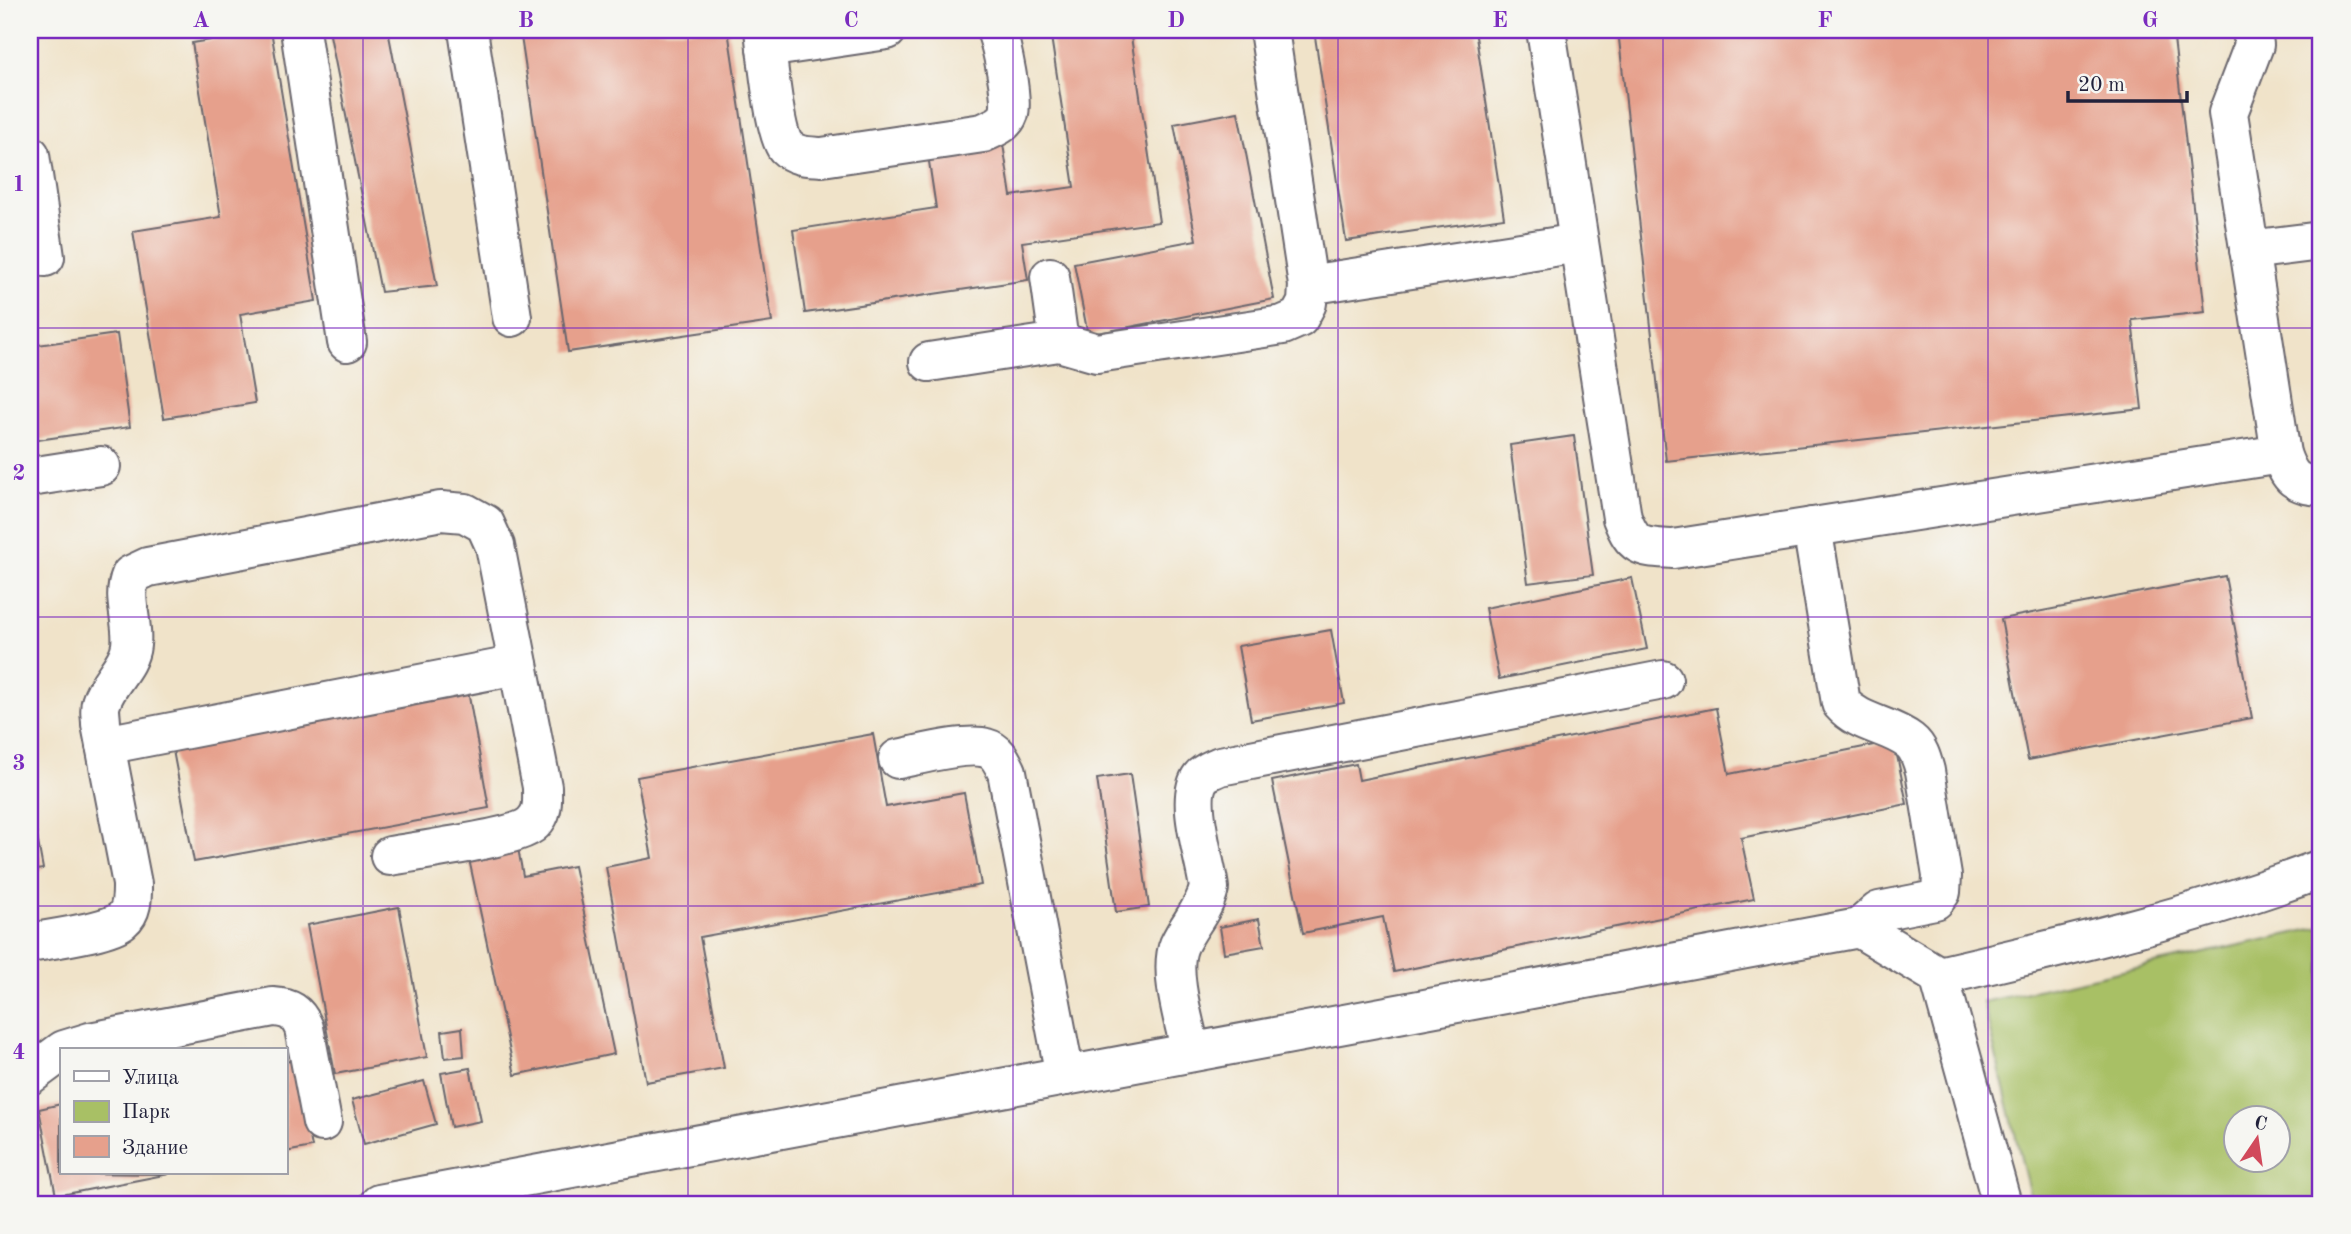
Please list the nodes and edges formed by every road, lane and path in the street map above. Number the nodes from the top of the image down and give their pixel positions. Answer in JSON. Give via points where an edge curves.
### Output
{"nodes":[{"id":1,"x":300,"y":30,"type":"edge"},
{"id":2,"x":468,"y":30,"type":"edge"},
{"id":3,"x":887,"y":30,"type":"edge"},
{"id":4,"x":996,"y":30,"type":"edge"},
{"id":5,"x":1269,"y":30,"type":"edge"},
{"id":6,"x":1546,"y":30,"type":"edge"},
{"id":7,"x":2252,"y":30,"type":"edge"},
{"id":8,"x":765,"y":39,"type":"edge"},
{"id":9,"x":30,"y":155,"type":"edge"},
{"id":10,"x":2321,"y":241,"type":"edge"},
{"id":11,"x":1579,"y":243,"type":"junction"},
{"id":12,"x":2249,"y":250,"type":"junction"},
{"id":13,"x":45,"y":257,"type":"dead end"},
{"id":14,"x":1049,"y":278,"type":"dead end"},
{"id":15,"x":1308,"y":285,"type":"junction"},
{"id":16,"x":512,"y":317,"type":"dead end"},
{"id":17,"x":347,"y":342,"type":"dead end"},
{"id":18,"x":1059,"y":342,"type":"junction"},
{"id":19,"x":929,"y":362,"type":"dead end"},
{"id":20,"x":2281,"y":454,"type":"junction"},
{"id":21,"x":101,"y":466,"type":"dead end"},
{"id":22,"x":30,"y":477,"type":"edge"},
{"id":23,"x":2321,"y":486,"type":"edge"},
{"id":24,"x":1812,"y":527,"type":"junction"},
{"id":25,"x":518,"y":666,"type":"junction"},
{"id":26,"x":1663,"y":680,"type":"dead end"},
{"id":27,"x":105,"y":745,"type":"junction"},
{"id":28,"x":898,"y":759,"type":"dead end"},
{"id":29,"x":390,"y":856,"type":"dead end"},
{"id":30,"x":2321,"y":869,"type":"edge"},
{"id":31,"x":1859,"y":928,"type":"junction"},
{"id":32,"x":30,"y":943,"type":"edge"},
{"id":33,"x":1939,"y":976,"type":"junction"},
{"id":34,"x":72,"y":1048,"type":"edge"},
{"id":35,"x":1191,"y":1052,"type":"junction"},
{"id":36,"x":60,"y":1053,"type":"edge"},
{"id":37,"x":30,"y":1075,"type":"edge"},
{"id":38,"x":1065,"y":1076,"type":"junction"},
{"id":39,"x":322,"y":1122,"type":"dead end"},
{"id":40,"x":379,"y":1204,"type":"edge"},
{"id":41,"x":2003,"y":1204,"type":"edge"}],
"edges":[{"from":1,"to":17,"type":"street"},
{"from":2,"to":16,"type":"street"},
{"from":3,"to":8,"type":"street"},
{"from":4,"to":8,"type":"street","via":[[1009,96],[1009,113],[1001,125],[983,133],[822,157],[799,155],[786,146],[779,130]]},
{"from":5,"to":15,"type":"street"},
{"from":6,"to":11,"type":"street"},
{"from":7,"to":12,"type":"street","via":[[2254,45],[2228,113]]},
{"from":9,"to":13,"type":"street"},
{"from":10,"to":12,"type":"street"},
{"from":11,"to":15,"type":"street"},
{"from":11,"to":24,"type":"street","via":[[1622,518],[1629,537],[1645,547],[1674,549]]},
{"from":12,"to":20,"type":"street"},
{"from":14,"to":18,"type":"street"},
{"from":15,"to":18,"type":"street","via":[[1307,303],[1299,318],[1283,324],[1097,353]]},
{"from":18,"to":19,"type":"street"},
{"from":20,"to":23,"type":"street","via":[[2288,475],[2302,485]]},
{"from":20,"to":24,"type":"street"},
{"from":21,"to":22,"type":"street"},
{"from":24,"to":31,"type":"street","via":[[1841,703],[1850,713],[1911,742],[1920,754],[1942,876],[1941,892],[1935,900],[1879,911]]},
{"from":25,"to":27,"type":"street"},
{"from":25,"to":27,"type":"street","via":[[495,546],[485,524],[464,513],[441,511],[188,559],[148,567],[131,575],[126,586],[131,647],[100,704]]},
{"from":25,"to":29,"type":"street","via":[[542,787],[542,810],[532,825]]},
{"from":26,"to":35,"type":"street","via":[[1220,766],[1202,775],[1194,804],[1209,888],[1177,948],[1176,964]]},
{"from":27,"to":32,"type":"street","via":[[132,904],[122,920],[99,930]]},
{"from":28,"to":38,"type":"street","via":[[967,747],[986,748],[999,755],[1007,772]]},
{"from":30,"to":33,"type":"street","via":[[2103,938]]},
{"from":31,"to":33,"type":"street"},
{"from":31,"to":35,"type":"street"},
{"from":33,"to":41,"type":"street"},
{"from":34,"to":39,"type":"street","via":[[246,1012],[287,1008],[298,1014],[304,1028]]},
{"from":35,"to":38,"type":"street"},
{"from":36,"to":37,"type":"street"},
{"from":38,"to":40,"type":"street"}]}
